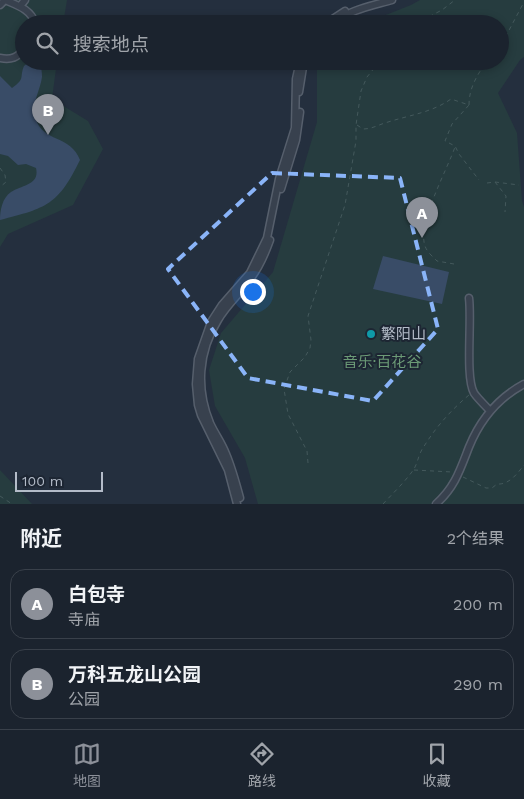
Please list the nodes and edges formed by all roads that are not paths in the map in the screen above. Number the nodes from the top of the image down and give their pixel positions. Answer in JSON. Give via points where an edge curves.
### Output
{"nodes":[{"id":1,"x":4,"y":0,"type":"edge"},
{"id":2,"x":25,"y":0,"type":"edge"},
{"id":3,"x":377,"y":0,"type":"edge"},
{"id":4,"x":392,"y":0,"type":"edge"},
{"id":5,"x":0,"y":5,"type":"edge"},
{"id":6,"x":20,"y":6,"type":"junction"},
{"id":7,"x":32,"y":15,"type":"edge"},
{"id":8,"x":338,"y":15,"type":"edge"},
{"id":9,"x":344,"y":15,"type":"edge"},
{"id":10,"x":15,"y":57,"type":"edge"},
{"id":11,"x":0,"y":58,"type":"edge"},
{"id":12,"x":298,"y":70,"type":"edge"},
{"id":13,"x":302,"y":70,"type":"edge"},
{"id":14,"x":469,"y":298,"type":"dead end"},
{"id":15,"x":524,"y":384,"type":"edge"},
{"id":16,"x":490,"y":410,"type":"junction"},
{"id":17,"x":237,"y":504,"type":"edge"},
{"id":18,"x":242,"y":504,"type":"edge"},
{"id":19,"x":436,"y":504,"type":"edge"}],
"edges":[{"from":1,"to":5,"type":"street"},
{"from":1,"to":6,"type":"street"},
{"from":2,"to":6,"type":"street"},
{"from":3,"to":8,"type":"street"},
{"from":4,"to":9,"type":"street"},
{"from":6,"to":7,"type":"street"},
{"from":10,"to":11,"type":"street"},
{"from":12,"to":17,"type":"street","via":[[295,128],[279,180],[267,238],[250,273],[211,322],[198,359],[198,405],[228,470]]},
{"from":13,"to":18,"type":"street","via":[[299,89],[300,122],[271,239],[264,258],[213,328],[202,360],[203,405],[230,463]]},
{"from":14,"to":16,"type":"street","via":[[470,377],[474,392]]},
{"from":15,"to":16,"type":"street"},
{"from":16,"to":19,"type":"street","via":[[478,428],[454,485]]}]}
